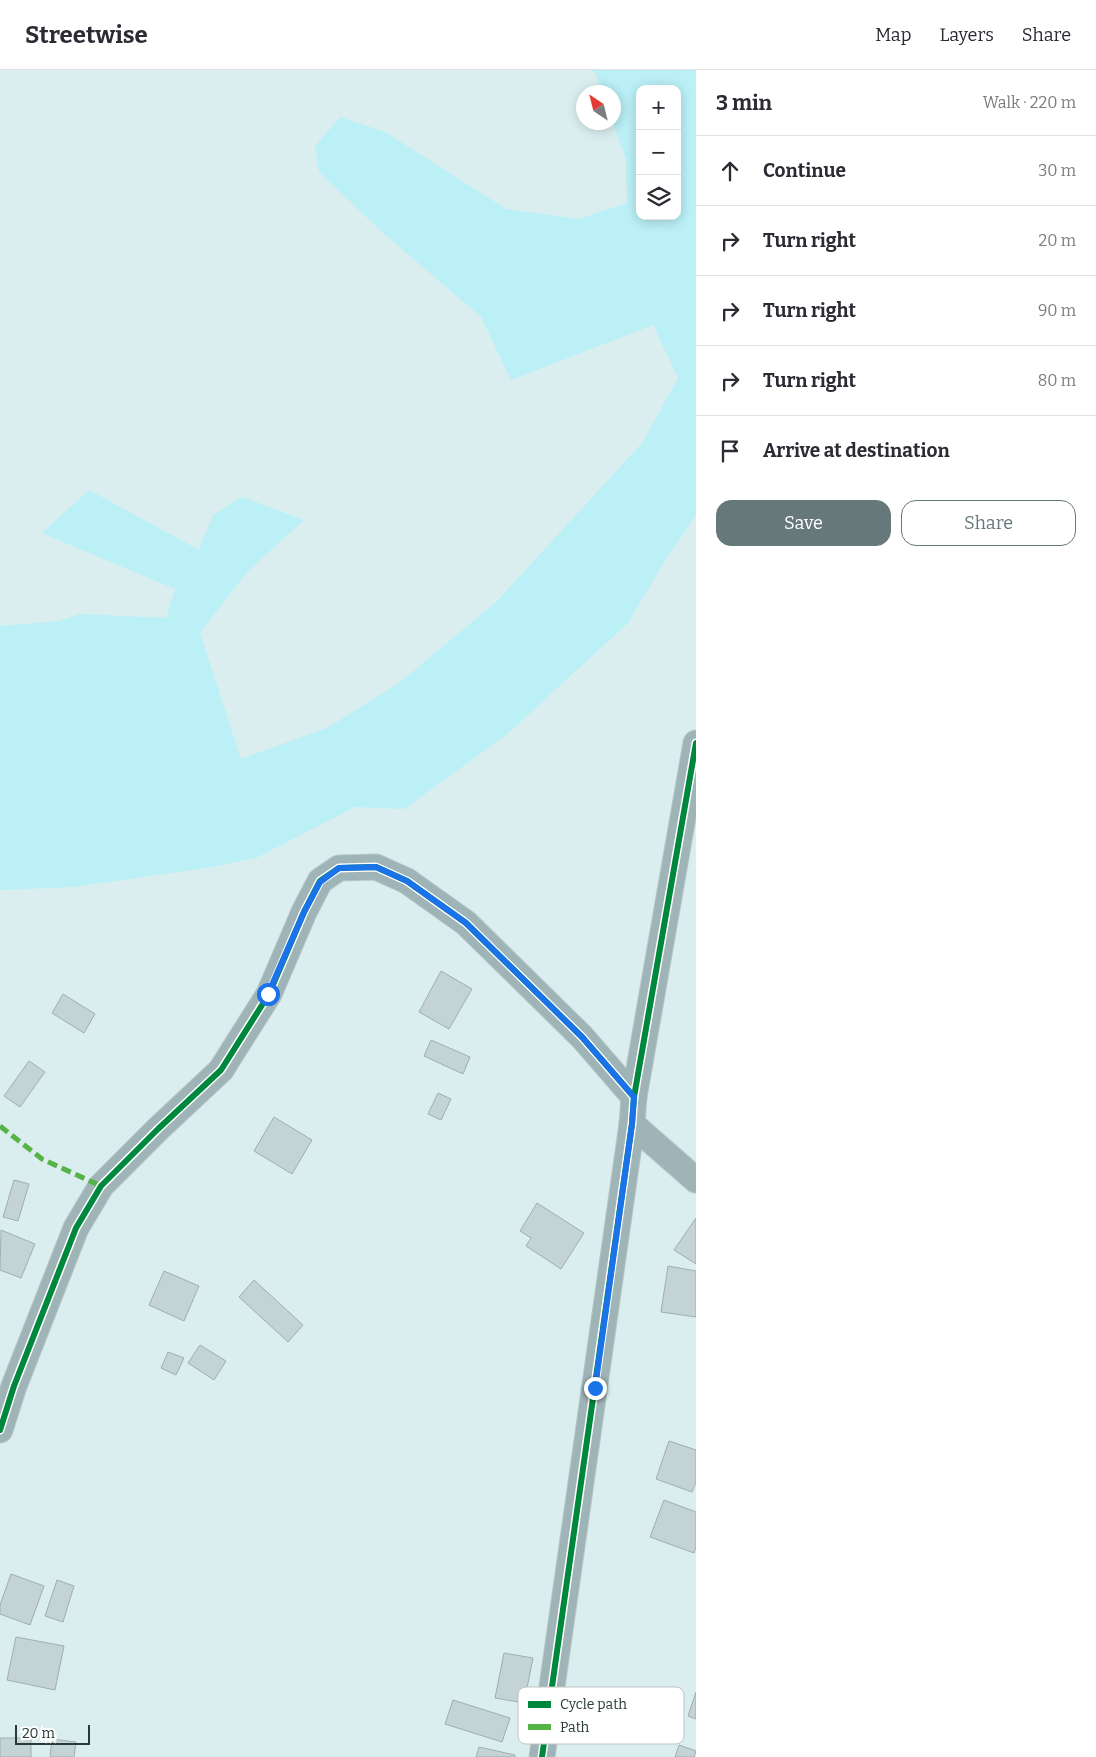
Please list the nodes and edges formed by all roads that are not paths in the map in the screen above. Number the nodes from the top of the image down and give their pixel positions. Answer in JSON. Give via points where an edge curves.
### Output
{"nodes":[{"id":1,"x":696,"y":743,"type":"edge"},
{"id":2,"x":634,"y":1097,"type":"junction"},
{"id":3,"x":632,"y":1124,"type":"junction"},
{"id":4,"x":696,"y":1180,"type":"edge"},
{"id":5,"x":0,"y":1430,"type":"edge"},
{"id":6,"x":552,"y":1687,"type":"edge"},
{"id":7,"x":544,"y":1744,"type":"edge"},
{"id":8,"x":542,"y":1757,"type":"edge"}],
"edges":[{"from":1,"to":2,"type":"street"},
{"from":2,"to":3,"type":"street"},
{"from":2,"to":5,"type":"street","via":[[582,1037],[466,923],[407,881],[376,867],[339,868],[320,882],[268,994],[221,1070],[101,1186],[76,1228]]},
{"from":3,"to":4,"type":"street"},
{"from":3,"to":6,"type":"street"},
{"from":7,"to":8,"type":"street"}]}
